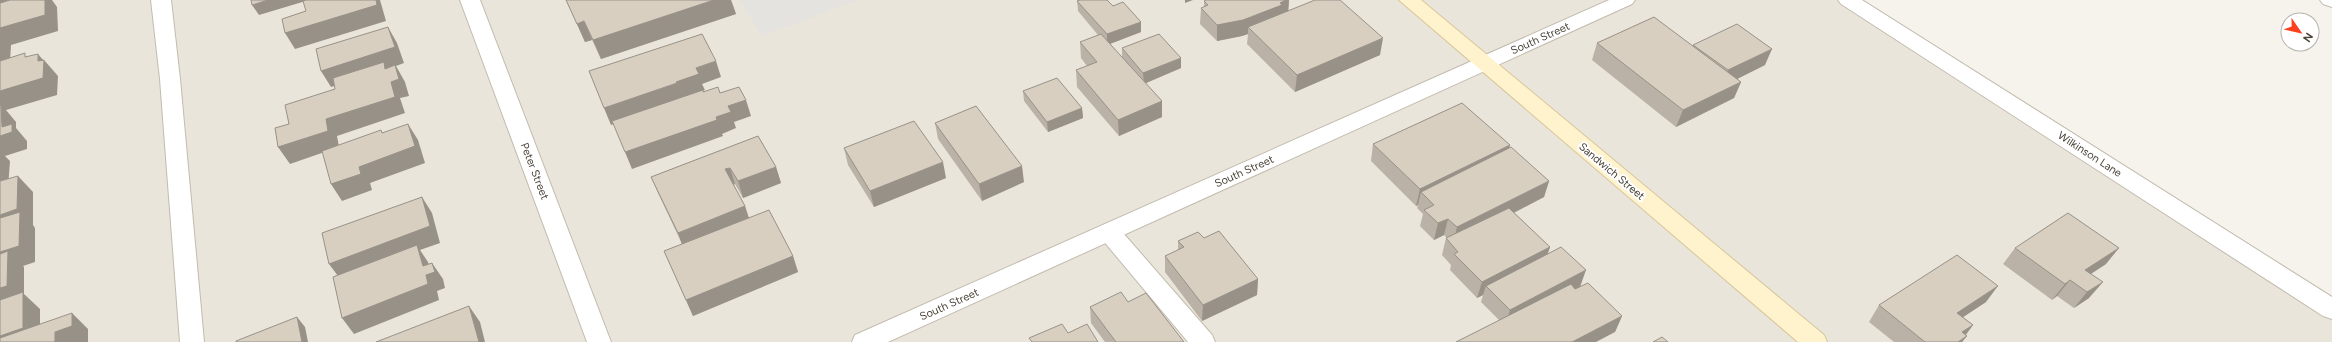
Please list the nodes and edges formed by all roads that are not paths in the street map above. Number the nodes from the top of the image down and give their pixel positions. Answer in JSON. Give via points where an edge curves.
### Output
{"nodes":[{"id":1,"x":161,"y":0,"type":"edge"},
{"id":2,"x":470,"y":0,"type":"edge"},
{"id":3,"x":1409,"y":0,"type":"edge"},
{"id":4,"x":1625,"y":0,"type":"edge"},
{"id":5,"x":1848,"y":0,"type":"edge"},
{"id":6,"x":1484,"y":63,"type":"junction"},
{"id":7,"x":1109,"y":232,"type":"junction"},
{"id":8,"x":2332,"y":309,"type":"edge"},
{"id":9,"x":192,"y":342,"type":"edge"},
{"id":10,"x":599,"y":342,"type":"edge"},
{"id":11,"x":864,"y":342,"type":"edge"},
{"id":12,"x":1203,"y":342,"type":"edge"},
{"id":13,"x":1815,"y":342,"type":"edge"}],
"edges":[{"from":1,"to":9,"type":"street"},
{"from":2,"to":10,"type":"street","name":"Peter Street"},
{"from":3,"to":6,"type":"main road","name":"Sandwich Street"},
{"from":4,"to":6,"type":"street","name":"South Street"},
{"from":5,"to":8,"type":"street","name":"Wilkinson Lane"},
{"from":6,"to":7,"type":"street","name":"South Street"},
{"from":6,"to":13,"type":"main road","name":"Sandwich Street"},
{"from":7,"to":11,"type":"street","name":"South Street"},
{"from":7,"to":12,"type":"street"}]}
